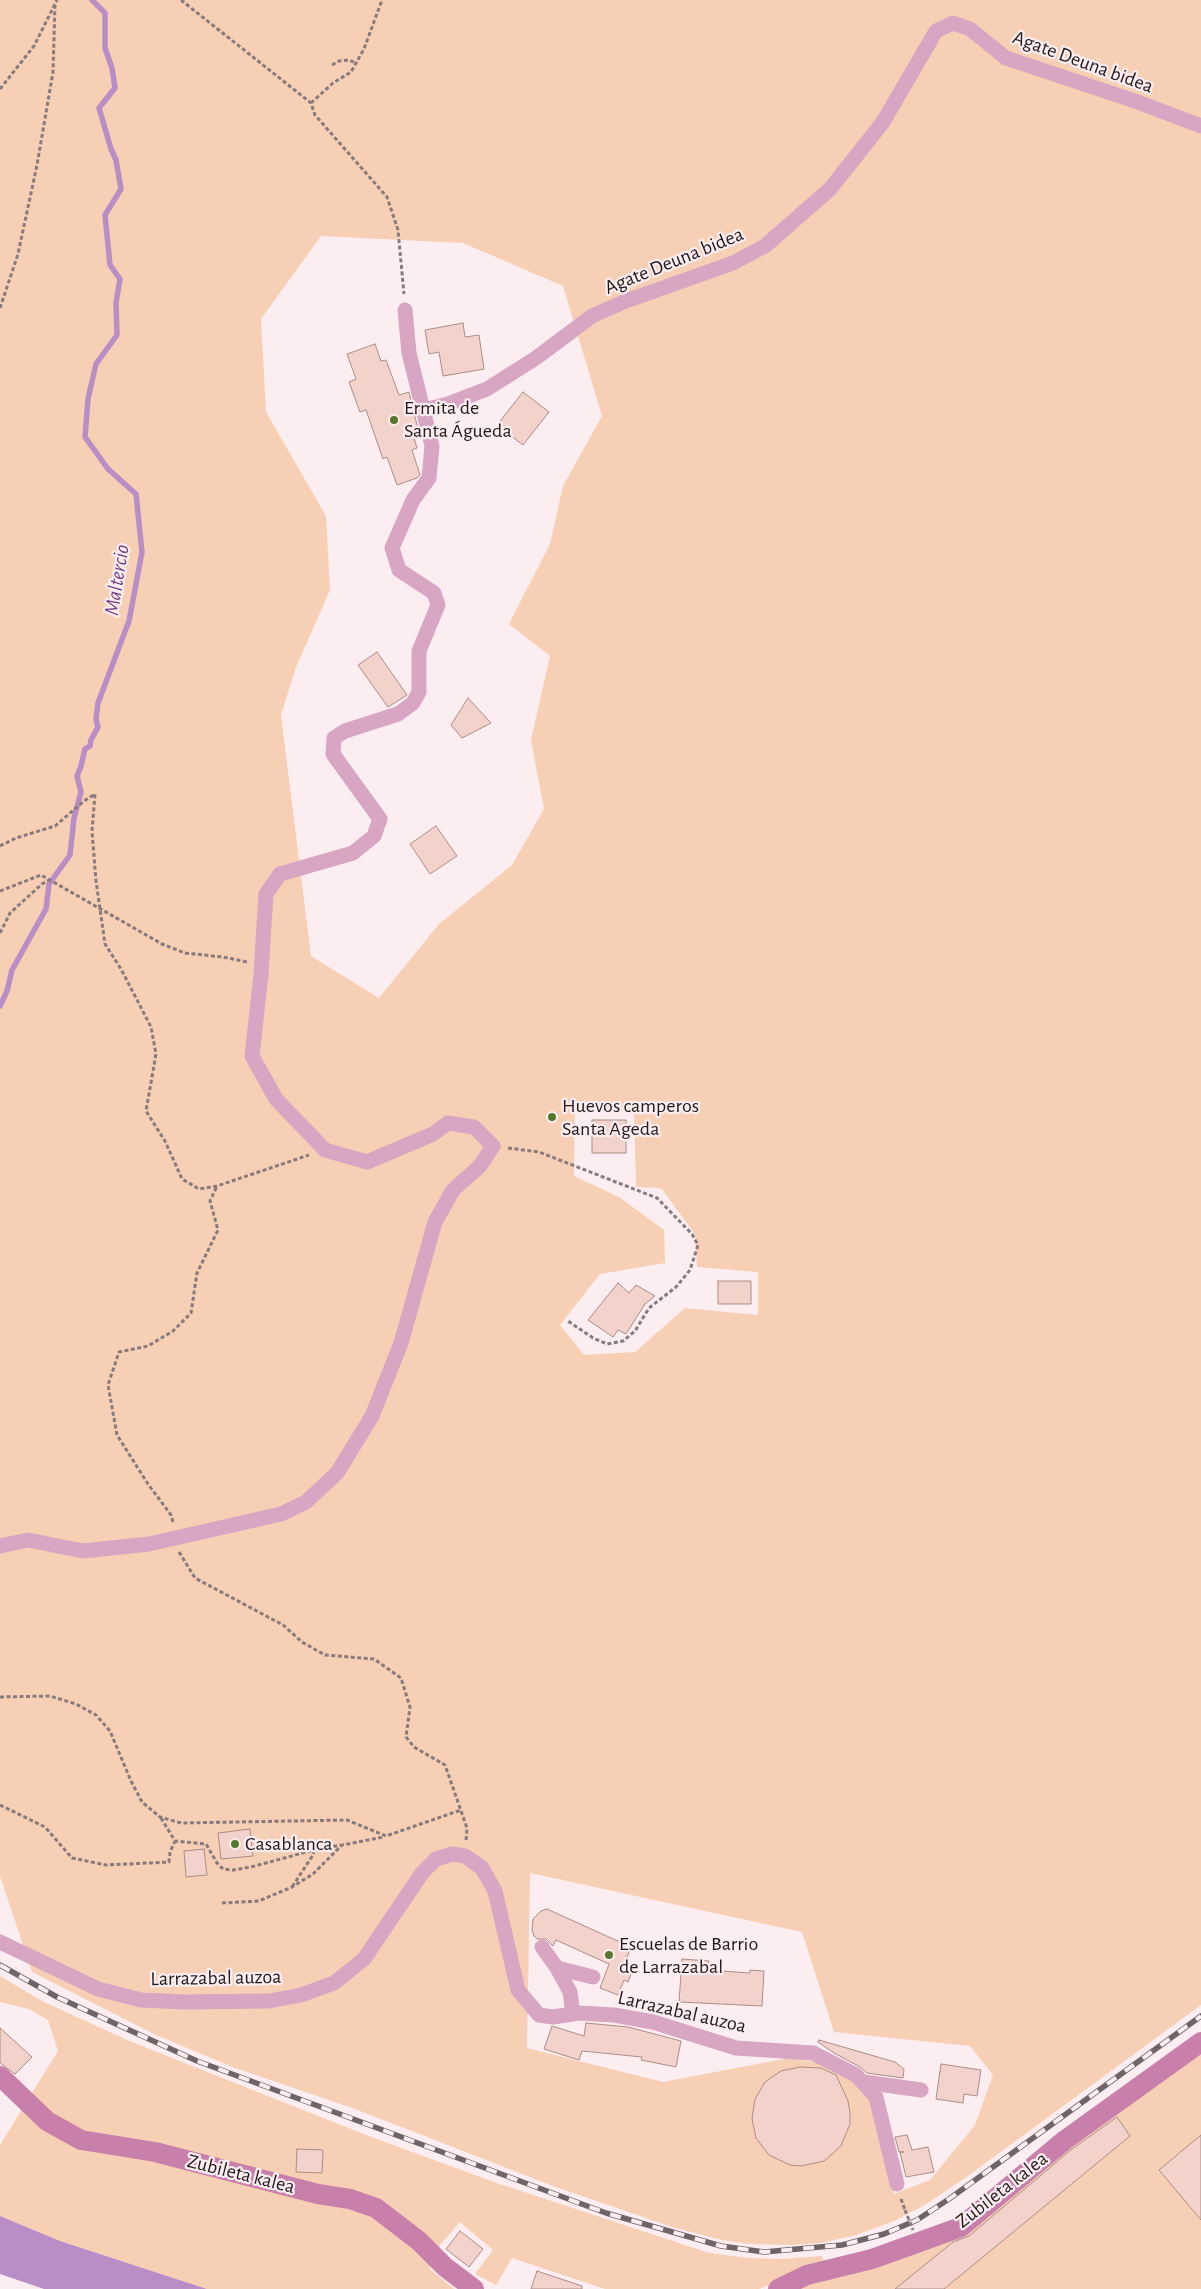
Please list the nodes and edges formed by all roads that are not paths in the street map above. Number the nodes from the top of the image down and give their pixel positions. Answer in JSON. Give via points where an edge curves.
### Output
{"nodes":[{"id":1,"x":1201,"y":126,"type":"edge"},
{"id":2,"x":406,"y":310,"type":"road end"},
{"id":3,"x":424,"y":410,"type":"junction"},
{"id":4,"x":0,"y":1546,"type":"edge"},
{"id":5,"x":0,"y":1942,"type":"edge"},
{"id":6,"x":542,"y":1947,"type":"dead end"},
{"id":7,"x":557,"y":1968,"type":"junction"},
{"id":8,"x":593,"y":1977,"type":"dead end"},
{"id":9,"x":573,"y":2014,"type":"junction"},
{"id":10,"x":1201,"y":2042,"type":"edge"},
{"id":11,"x":0,"y":2076,"type":"edge"},
{"id":12,"x":864,"y":2082,"type":"junction"},
{"id":13,"x":921,"y":2090,"type":"dead end"},
{"id":14,"x":897,"y":2184,"type":"dead end"},
{"id":15,"x":474,"y":2289,"type":"edge"},
{"id":16,"x":778,"y":2289,"type":"edge"}],
"edges":[{"from":1,"to":3,"type":"street","name":"Agate Deuna bidea","via":[[1006,58],[970,29],[953,23],[936,30],[883,122],[830,189],[765,246],[733,263],[592,316],[536,358],[487,389]]},
{"from":2,"to":3,"type":"street","via":[[409,353]]},
{"from":3,"to":4,"type":"street","via":[[432,446],[429,478],[412,500],[392,548],[399,570],[434,593],[438,604],[419,651],[419,692],[413,704],[398,714],[345,731],[334,738],[333,754],[380,819],[374,836],[353,853],[280,874],[266,894],[252,1056],[276,1099],[325,1150],[367,1162],[433,1134],[448,1123],[474,1127],[493,1146],[480,1166],[453,1190],[435,1222],[401,1343],[372,1416],[337,1473],[306,1502],[281,1514],[149,1544],[83,1551],[28,1540]]},
{"from":5,"to":9,"type":"street","name":"Larrazabal auzoa","via":[[98,1989],[141,2000],[269,2001],[301,1996],[334,1983],[364,1959],[422,1873],[436,1859],[452,1854],[465,1856],[482,1868],[495,1891],[518,1990],[531,2008],[539,2015]]},
{"from":6,"to":7,"type":"street"},
{"from":7,"to":8,"type":"street","name":"Larrazabal auzoa"},
{"from":7,"to":9,"type":"street","via":[[570,1992]]},
{"from":9,"to":12,"type":"street","name":"Larrazabal auzoa","via":[[614,2015],[653,2022],[736,2048],[813,2053],[856,2074]]},
{"from":10,"to":16,"type":"street","name":"Zubileta kalea","via":[[1065,2140],[961,2227],[872,2260],[807,2275]]},
{"from":11,"to":15,"type":"street","name":"Zubileta kalea","via":[[47,2121],[81,2140],[156,2152],[376,2208]]},
{"from":12,"to":13,"type":"street","name":"Larrazabal auzoa"},
{"from":12,"to":14,"type":"street","name":"Larrazabal auzoa","via":[[876,2097]]}]}
